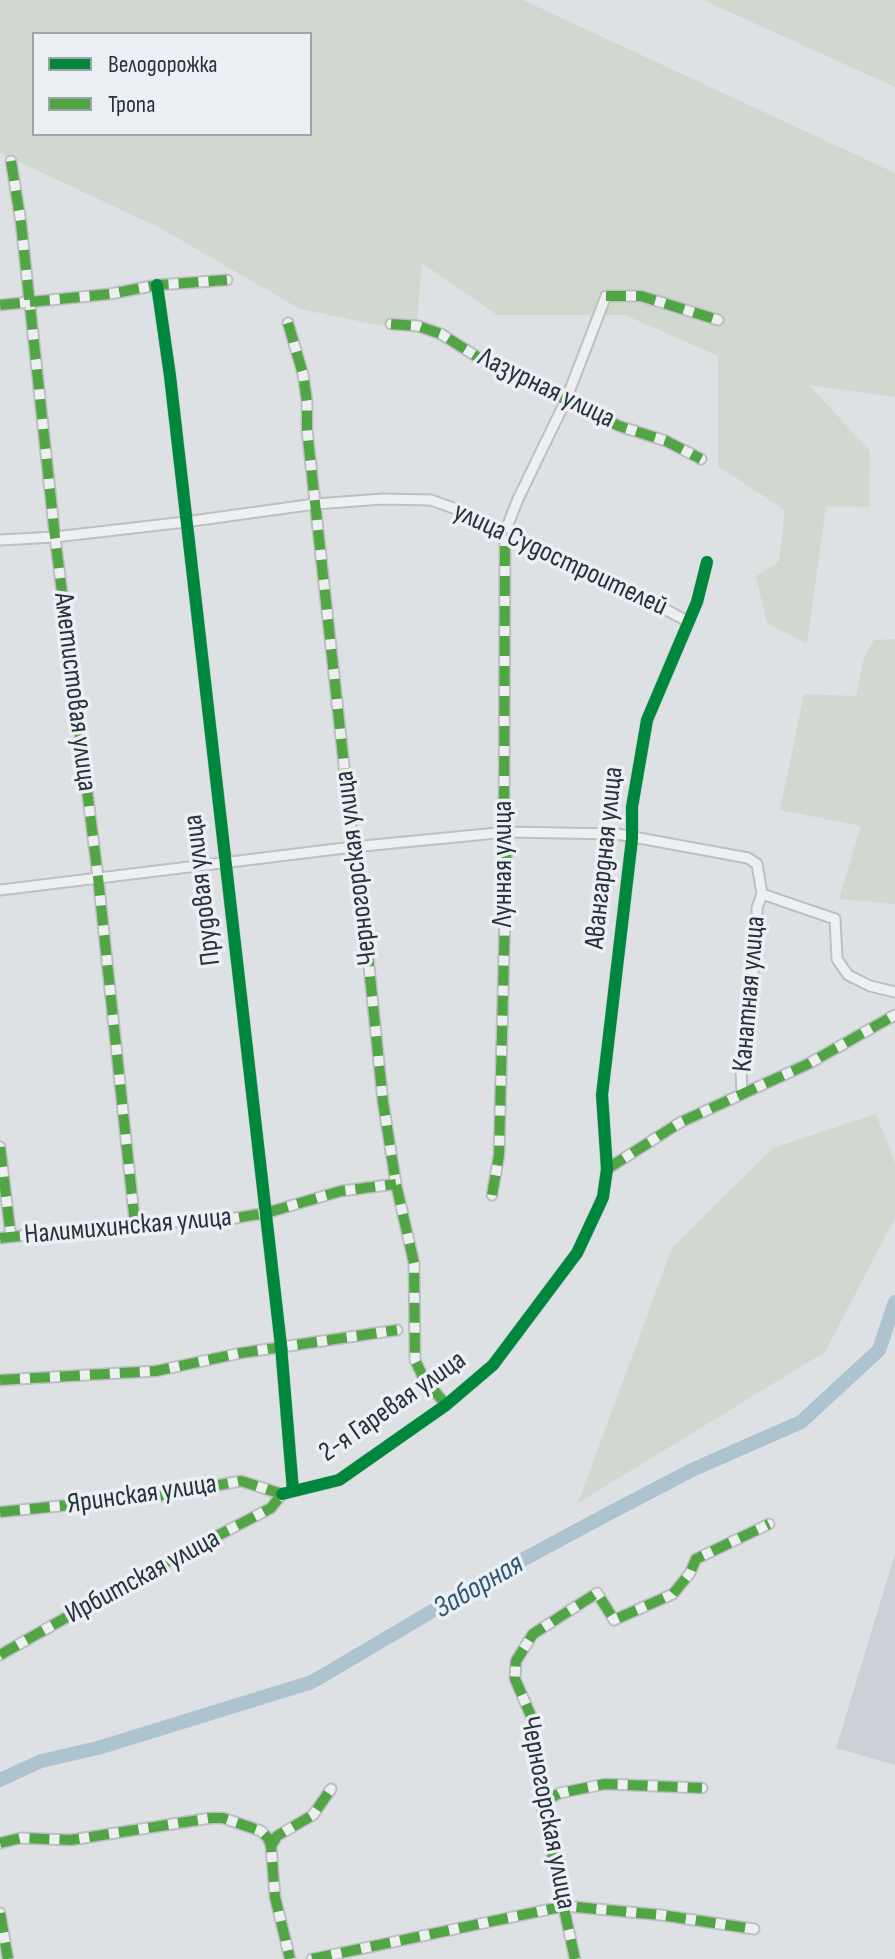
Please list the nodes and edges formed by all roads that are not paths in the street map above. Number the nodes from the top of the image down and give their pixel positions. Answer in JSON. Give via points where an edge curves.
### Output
{"nodes":[{"id":1,"x":11,"y":161,"type":"dead end"},
{"id":2,"x":227,"y":280,"type":"dead end"},
{"id":3,"x":157,"y":285,"type":"junction"},
{"id":4,"x":29,"y":302,"type":"junction"},
{"id":5,"x":0,"y":305,"type":"edge"},
{"id":6,"x":718,"y":320,"type":"dead end"},
{"id":7,"x":288,"y":323,"type":"dead end"},
{"id":8,"x":391,"y":324,"type":"dead end"},
{"id":9,"x":566,"y":400,"type":"junction"},
{"id":10,"x":701,"y":459,"type":"dead end"},
{"id":11,"x":315,"y":504,"type":"junction"},
{"id":12,"x":185,"y":522,"type":"junction"},
{"id":13,"x":505,"y":532,"type":"junction"},
{"id":14,"x":55,"y":537,"type":"junction"},
{"id":15,"x":0,"y":540,"type":"edge"},
{"id":16,"x":707,"y":562,"type":"dead end"},
{"id":17,"x":689,"y":622,"type":"junction"},
{"id":18,"x":507,"y":832,"type":"junction"},
{"id":19,"x":632,"y":839,"type":"junction"},
{"id":20,"x":353,"y":847,"type":"junction"},
{"id":21,"x":224,"y":864,"type":"junction"},
{"id":22,"x":98,"y":877,"type":"junction"},
{"id":23,"x":0,"y":890,"type":"edge"},
{"id":24,"x":762,"y":894,"type":"junction"},
{"id":25,"x":895,"y":992,"type":"edge"},
{"id":26,"x":895,"y":1015,"type":"edge"},
{"id":27,"x":742,"y":1094,"type":"junction"},
{"id":28,"x":0,"y":1147,"type":"edge"},
{"id":29,"x":607,"y":1169,"type":"junction"},
{"id":30,"x":396,"y":1184,"type":"junction"},
{"id":31,"x":492,"y":1195,"type":"dead end"},
{"id":32,"x":266,"y":1213,"type":"junction"},
{"id":33,"x":135,"y":1224,"type":"junction"},
{"id":34,"x":11,"y":1237,"type":"junction"},
{"id":35,"x":0,"y":1238,"type":"edge"},
{"id":36,"x":397,"y":1330,"type":"dead end"},
{"id":37,"x":281,"y":1346,"type":"junction"},
{"id":38,"x":0,"y":1380,"type":"edge"},
{"id":39,"x":446,"y":1405,"type":"junction"},
{"id":40,"x":293,"y":1491,"type":"junction"},
{"id":41,"x":282,"y":1494,"type":"junction"},
{"id":42,"x":0,"y":1512,"type":"edge"},
{"id":43,"x":769,"y":1524,"type":"dead end"},
{"id":44,"x":0,"y":1655,"type":"edge"},
{"id":45,"x":702,"y":1788,"type":"dead end"},
{"id":46,"x":331,"y":1789,"type":"dead end"},
{"id":47,"x":541,"y":1803,"type":"junction"},
{"id":48,"x":0,"y":1843,"type":"edge"},
{"id":49,"x":271,"y":1846,"type":"junction"},
{"id":50,"x":565,"y":1906,"type":"junction"},
{"id":51,"x":0,"y":1913,"type":"edge"},
{"id":52,"x":754,"y":1929,"type":"dead end"},
{"id":53,"x":5,"y":1954,"type":"edge"},
{"id":54,"x":290,"y":1959,"type":"edge"},
{"id":55,"x":312,"y":1959,"type":"edge"},
{"id":56,"x":575,"y":1959,"type":"edge"}],
"edges":[{"from":1,"to":4,"type":"street","name":"Аметистовая улица"},
{"from":2,"to":3,"type":"street"},
{"from":3,"to":4,"type":"street"},
{"from":3,"to":12,"type":"street","name":"Прудовая улица"},
{"from":4,"to":5,"type":"street"},
{"from":4,"to":14,"type":"street","name":"Аметистовая улица"},
{"from":6,"to":9,"type":"street","via":[[641,296],[606,296]]},
{"from":7,"to":11,"type":"street","name":"Черногорская улица","via":[[303,374]]},
{"from":8,"to":9,"type":"street","name":"Лазурная улица","via":[[441,334]]},
{"from":9,"to":10,"type":"street","name":"Лазурная улица"},
{"from":9,"to":13,"type":"street"},
{"from":11,"to":12,"type":"street","name":"улица Судостроителей"},
{"from":11,"to":13,"type":"street","name":"улица Судостроителей","via":[[431,500]]},
{"from":11,"to":20,"type":"street","name":"Черногорская улица"},
{"from":12,"to":14,"type":"street","name":"улица Судостроителей"},
{"from":12,"to":21,"type":"street","name":"Прудовая улица"},
{"from":13,"to":17,"type":"street","name":"улица Судостроителей"},
{"from":13,"to":18,"type":"street","name":"Лунная улица"},
{"from":14,"to":15,"type":"street","name":"улица Судостроителей"},
{"from":14,"to":22,"type":"street","name":"Аметистовая улица"},
{"from":16,"to":17,"type":"street","name":"Авангардная улица"},
{"from":17,"to":19,"type":"street","name":"Авангардная улица","via":[[647,720],[632,807]]},
{"from":18,"to":19,"type":"street","via":[[617,834]]},
{"from":18,"to":20,"type":"street"},
{"from":18,"to":31,"type":"street","name":"Лунная улица","via":[[499,1155]]},
{"from":19,"to":24,"type":"street","via":[[748,858],[757,864]]},
{"from":19,"to":29,"type":"street","name":"Авангардная улица","via":[[602,1095]]},
{"from":20,"to":21,"type":"street"},
{"from":20,"to":30,"type":"street","name":"Черногорская улица"},
{"from":21,"to":22,"type":"street"},
{"from":21,"to":32,"type":"street","name":"Прудовая улица"},
{"from":22,"to":23,"type":"street"},
{"from":22,"to":33,"type":"street","name":"Аметистовая улица"},
{"from":24,"to":25,"type":"street","via":[[835,919],[837,959],[848,975]]},
{"from":24,"to":27,"type":"street","name":"Канатная улица"},
{"from":26,"to":27,"type":"street"},
{"from":27,"to":29,"type":"street","via":[[681,1122]]},
{"from":28,"to":34,"type":"street"},
{"from":29,"to":39,"type":"street","name":"2-я Гаревая улица","via":[[603,1197],[577,1253],[493,1365]]},
{"from":30,"to":32,"type":"street","name":"Налимихинская улица","via":[[341,1191]]},
{"from":30,"to":39,"type":"street","name":"Черногорская улица","via":[[414,1263],[415,1360]]},
{"from":32,"to":33,"type":"street","name":"Налимихинская улица"},
{"from":32,"to":37,"type":"street","name":"Прудовая улица"},
{"from":33,"to":34,"type":"street","name":"Налимихинская улица"},
{"from":34,"to":35,"type":"street","name":"Налимихинская улица"},
{"from":36,"to":37,"type":"street"},
{"from":37,"to":38,"type":"street","via":[[156,1371]]},
{"from":37,"to":40,"type":"street","name":"Прудовая улица"},
{"from":39,"to":40,"type":"street","name":"2-я Гаревая улица","via":[[339,1480]]},
{"from":40,"to":41,"type":"street","name":"2-я Гаревая улица"},
{"from":41,"to":42,"type":"street","name":"Яринская улица","via":[[241,1481],[158,1496]]},
{"from":41,"to":44,"type":"street","name":"Ирбитская улица","via":[[271,1508]]},
{"from":43,"to":47,"type":"street","name":"Черногорская улица","via":[[696,1559],[673,1594],[614,1620],[597,1593],[533,1634],[516,1661],[515,1679],[531,1716]]},
{"from":45,"to":47,"type":"street","via":[[605,1784],[560,1793]]},
{"from":46,"to":49,"type":"street","via":[[313,1815],[277,1836]]},
{"from":47,"to":50,"type":"street","name":"Черногорская улица"},
{"from":48,"to":49,"type":"street","via":[[21,1838],[71,1840],[223,1818],[261,1831]]},
{"from":49,"to":54,"type":"street","via":[[275,1897]]},
{"from":50,"to":52,"type":"street"},
{"from":50,"to":55,"type":"street"},
{"from":50,"to":56,"type":"street","name":"Черногорская улица"},
{"from":51,"to":53,"type":"street"}]}
